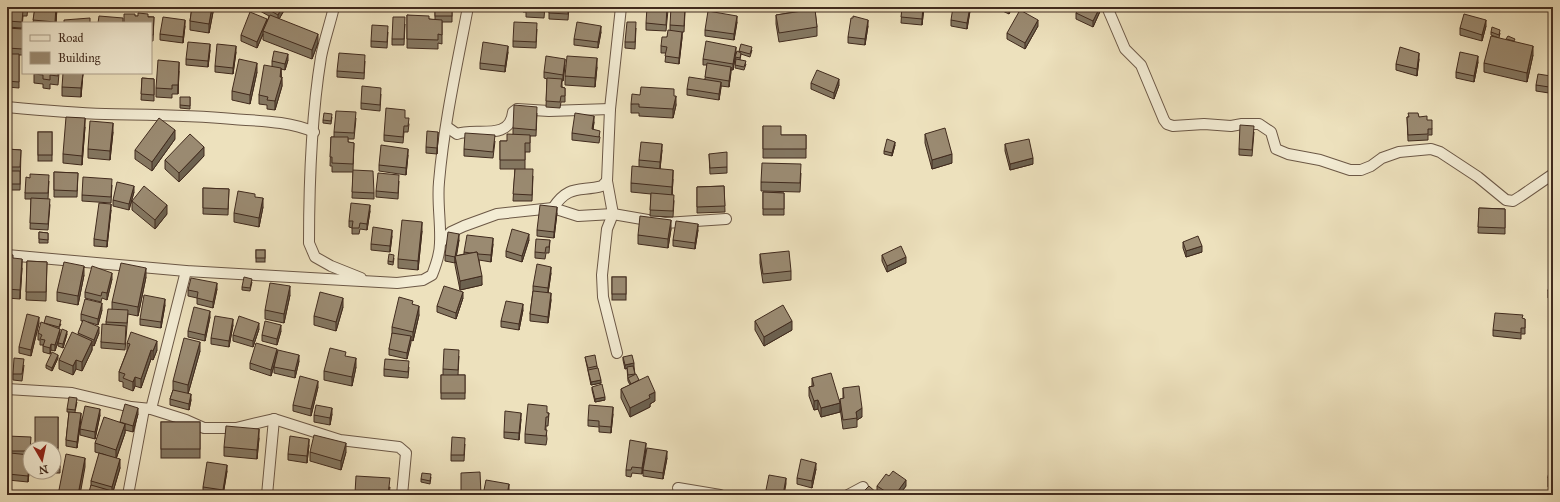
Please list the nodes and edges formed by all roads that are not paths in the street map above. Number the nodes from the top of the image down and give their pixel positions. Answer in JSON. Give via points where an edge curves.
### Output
{"nodes":[{"id":1,"x":334,"y":7,"type":"edge"},
{"id":2,"x":468,"y":7,"type":"edge"},
{"id":3,"x":621,"y":7,"type":"edge"},
{"id":4,"x":1107,"y":7,"type":"edge"},
{"id":5,"x":7,"y":107,"type":"edge"},
{"id":6,"x":610,"y":109,"type":"junction"},
{"id":7,"x":447,"y":127,"type":"junction"},
{"id":8,"x":314,"y":132,"type":"junction"},
{"id":9,"x":1553,"y":174,"type":"edge"},
{"id":10,"x":607,"y":181,"type":"junction"},
{"id":11,"x":553,"y":208,"type":"junction"},
{"id":12,"x":613,"y":214,"type":"junction"},
{"id":13,"x":726,"y":219,"type":"dead end"},
{"id":14,"x":440,"y":243,"type":"junction"},
{"id":15,"x":7,"y":255,"type":"edge"},
{"id":16,"x":186,"y":271,"type":"junction"},
{"id":17,"x":369,"y":281,"type":"junction"},
{"id":18,"x":617,"y":353,"type":"dead end"},
{"id":19,"x":7,"y":388,"type":"edge"},
{"id":20,"x":147,"y":409,"type":"junction"},
{"id":21,"x":274,"y":419,"type":"junction"},
{"id":22,"x":863,"y":487,"type":"dead end"},
{"id":23,"x":678,"y":488,"type":"dead end"},
{"id":24,"x":128,"y":495,"type":"edge"},
{"id":25,"x":267,"y":495,"type":"edge"},
{"id":26,"x":402,"y":495,"type":"edge"},
{"id":27,"x":720,"y":495,"type":"edge"},
{"id":28,"x":848,"y":495,"type":"edge"}],
"edges":[{"from":1,"to":8,"type":"street","via":[[321,57]]},
{"from":2,"to":7,"type":"street","via":[[449,102]]},
{"from":3,"to":6,"type":"street"},
{"from":4,"to":9,"type":"street","via":[[1125,49],[1141,65],[1167,124],[1259,124],[1271,132],[1276,149],[1350,170],[1372,166],[1382,158],[1399,152],[1431,149],[1440,152],[1478,177],[1506,200],[1513,201]]},
{"from":5,"to":8,"type":"street","via":[[103,114],[223,118],[272,122]]},
{"from":6,"to":7,"type":"street","via":[[549,111],[517,108],[509,125],[495,132],[457,134]]},
{"from":6,"to":10,"type":"street"},
{"from":7,"to":14,"type":"street","via":[[438,189]]},
{"from":8,"to":17,"type":"street","via":[[309,243],[316,257],[331,266]]},
{"from":10,"to":11,"type":"street","via":[[602,186],[577,189],[568,193]]},
{"from":10,"to":12,"type":"street"},
{"from":11,"to":12,"type":"street","via":[[578,216]]},
{"from":11,"to":14,"type":"street","via":[[497,214],[451,232]]},
{"from":12,"to":13,"type":"street","via":[[665,224]]},
{"from":12,"to":18,"type":"street","via":[[607,228],[602,275],[603,297]]},
{"from":14,"to":17,"type":"street","via":[[432,275],[423,280],[397,283]]},
{"from":15,"to":16,"type":"street"},
{"from":16,"to":17,"type":"street"},
{"from":16,"to":20,"type":"street"},
{"from":19,"to":20,"type":"street","via":[[72,393]]},
{"from":20,"to":21,"type":"street","via":[[204,428],[216,429],[236,428]]},
{"from":20,"to":24,"type":"street"},
{"from":21,"to":25,"type":"street"},
{"from":21,"to":26,"type":"street","via":[[350,443],[404,450],[406,453]]},
{"from":22,"to":28,"type":"street"},
{"from":23,"to":27,"type":"street"}]}
